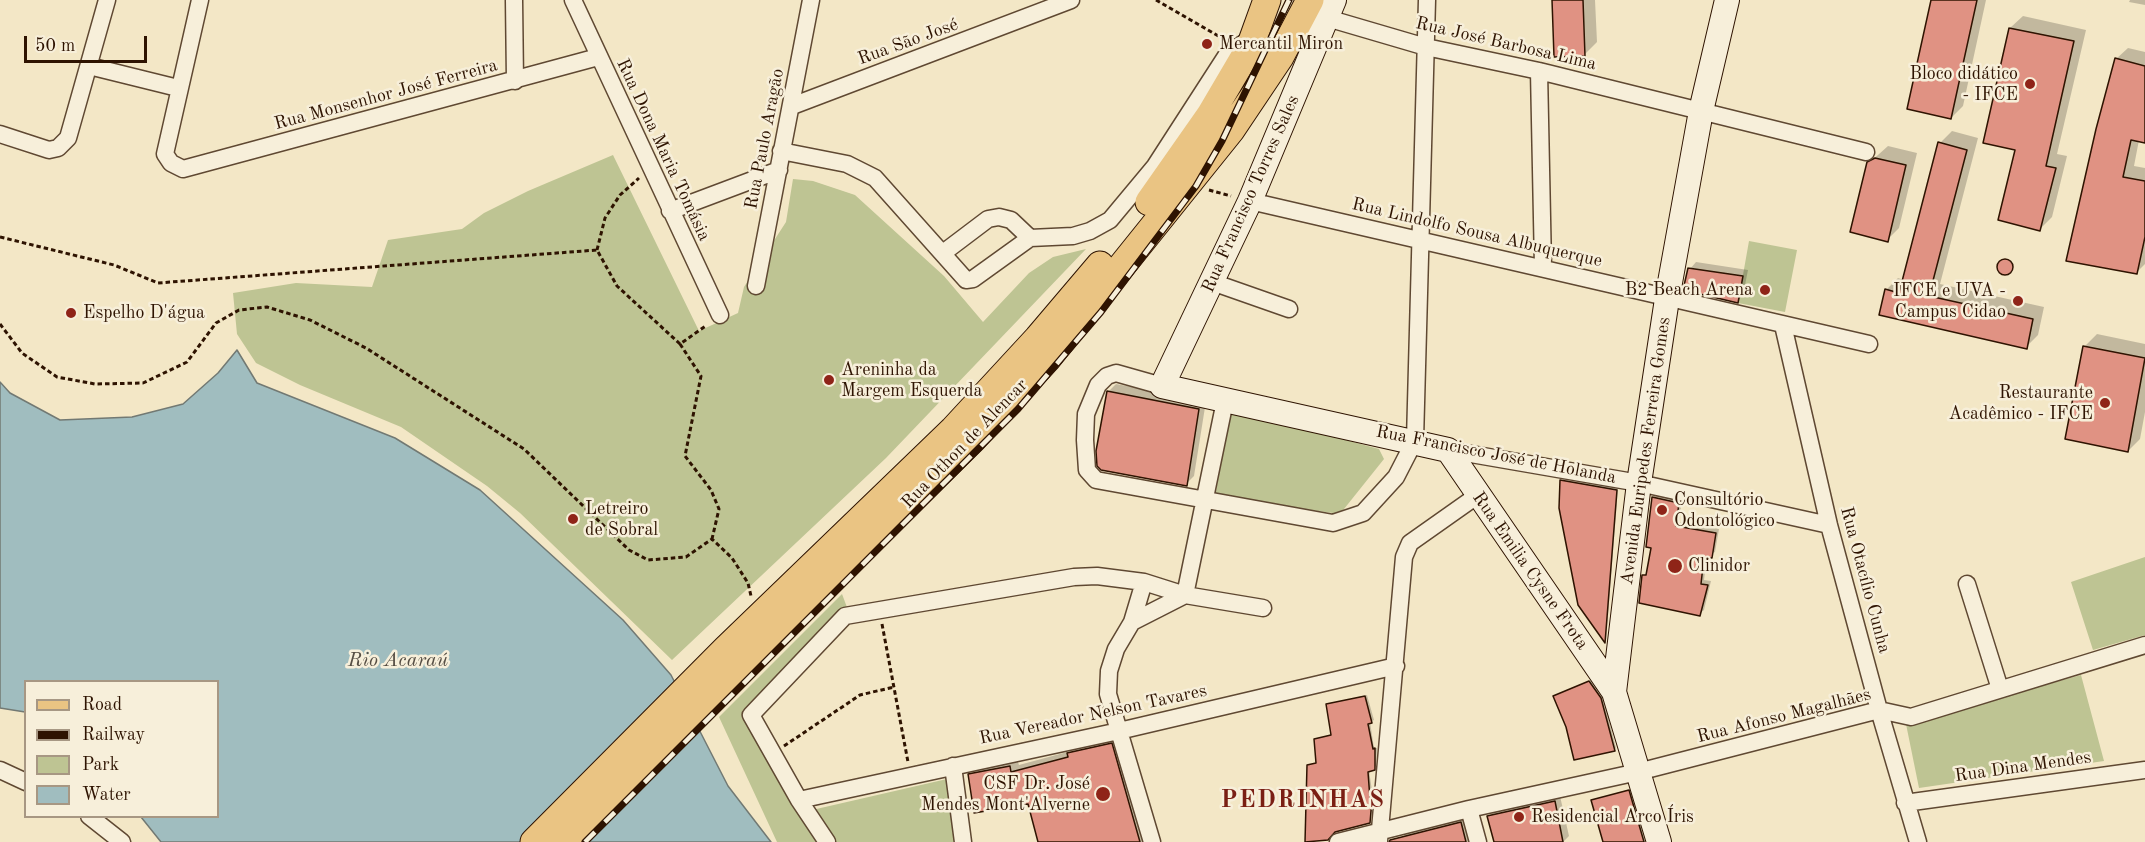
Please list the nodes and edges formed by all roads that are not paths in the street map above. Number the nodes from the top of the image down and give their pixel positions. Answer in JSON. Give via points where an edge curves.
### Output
{"nodes":[{"id":1,"x":107,"y":0,"type":"edge"},
{"id":2,"x":200,"y":0,"type":"edge"},
{"id":3,"x":514,"y":0,"type":"edge"},
{"id":4,"x":573,"y":0,"type":"edge"},
{"id":5,"x":811,"y":0,"type":"edge"},
{"id":6,"x":1071,"y":0,"type":"edge"},
{"id":7,"x":1267,"y":0,"type":"edge"},
{"id":8,"x":1427,"y":0,"type":"edge"},
{"id":9,"x":1726,"y":0,"type":"edge"},
{"id":10,"x":1035,"y":7,"type":"edge"},
{"id":11,"x":1318,"y":9,"type":"edge"},
{"id":12,"x":1245,"y":41,"type":"junction"},
{"id":13,"x":1426,"y":47,"type":"junction"},
{"id":14,"x":598,"y":57,"type":"junction"},
{"id":15,"x":89,"y":66,"type":"junction"},
{"id":16,"x":1539,"y":71,"type":"junction"},
{"id":17,"x":514,"y":81,"type":"junction"},
{"id":18,"x":178,"y":88,"type":"junction"},
{"id":19,"x":792,"y":106,"type":"junction"},
{"id":20,"x":1701,"y":111,"type":"junction"},
{"id":21,"x":0,"y":134,"type":"edge"},
{"id":22,"x":781,"y":151,"type":"junction"},
{"id":23,"x":1866,"y":153,"type":"dead end"},
{"id":24,"x":778,"y":170,"type":"junction"},
{"id":25,"x":1250,"y":201,"type":"junction"},
{"id":26,"x":669,"y":211,"type":"junction"},
{"id":27,"x":1030,"y":238,"type":"junction"},
{"id":28,"x":1419,"y":239,"type":"junction"},
{"id":29,"x":943,"y":253,"type":"junction"},
{"id":30,"x":1543,"y":267,"type":"junction"},
{"id":31,"x":1212,"y":282,"type":"junction"},
{"id":32,"x":756,"y":286,"type":"dead end"},
{"id":33,"x":1667,"y":299,"type":"junction"},
{"id":34,"x":1289,"y":309,"type":"dead end"},
{"id":35,"x":720,"y":315,"type":"road end"},
{"id":36,"x":1783,"y":325,"type":"junction"},
{"id":37,"x":1869,"y":344,"type":"dead end"},
{"id":38,"x":1162,"y":386,"type":"junction"},
{"id":39,"x":1225,"y":401,"type":"junction"},
{"id":40,"x":1415,"y":440,"type":"junction"},
{"id":41,"x":1448,"y":450,"type":"junction"},
{"id":42,"x":1639,"y":483,"type":"junction"},
{"id":43,"x":1478,"y":495,"type":"junction"},
{"id":44,"x":1205,"y":502,"type":"junction"},
{"id":45,"x":1829,"y":525,"type":"junction"},
{"id":46,"x":1144,"y":582,"type":"junction"},
{"id":47,"x":1967,"y":584,"type":"dead end"},
{"id":48,"x":1185,"y":595,"type":"junction"},
{"id":49,"x":1263,"y":608,"type":"dead end"},
{"id":50,"x":1132,"y":622,"type":"junction"},
{"id":51,"x":2145,"y":645,"type":"edge"},
{"id":52,"x":734,"y":657,"type":"junction"},
{"id":53,"x":1396,"y":666,"type":"junction"},
{"id":54,"x":2000,"y":689,"type":"junction"},
{"id":55,"x":1614,"y":692,"type":"junction"},
{"id":56,"x":1879,"y":710,"type":"junction"},
{"id":57,"x":1119,"y":731,"type":"junction"},
{"id":58,"x":953,"y":766,"type":"junction"},
{"id":59,"x":0,"y":770,"type":"edge"},
{"id":60,"x":2145,"y":770,"type":"edge"},
{"id":61,"x":1638,"y":772,"type":"junction"},
{"id":62,"x":24,"y":781,"type":"edge"},
{"id":63,"x":799,"y":800,"type":"junction"},
{"id":64,"x":1905,"y":803,"type":"junction"},
{"id":65,"x":1469,"y":809,"type":"junction"},
{"id":66,"x":92,"y":818,"type":"edge"},
{"id":67,"x":1379,"y":837,"type":"edge"},
{"id":68,"x":122,"y":842,"type":"edge"},
{"id":69,"x":534,"y":842,"type":"edge"},
{"id":70,"x":565,"y":842,"type":"edge"},
{"id":71,"x":827,"y":842,"type":"edge"},
{"id":72,"x":963,"y":842,"type":"edge"},
{"id":73,"x":1152,"y":842,"type":"edge"},
{"id":74,"x":1338,"y":842,"type":"edge"},
{"id":75,"x":1478,"y":842,"type":"edge"},
{"id":76,"x":1659,"y":842,"type":"edge"},
{"id":77,"x":1918,"y":842,"type":"edge"}],
"edges":[{"from":1,"to":15,"type":"street"},
{"from":2,"to":18,"type":"street"},
{"from":3,"to":17,"type":"street"},
{"from":4,"to":14,"type":"street","name":"Rua Dona Maria Tomásia"},
{"from":5,"to":19,"type":"street","name":"Rua Paulo Aragão"},
{"from":6,"to":10,"type":"street","name":"Rua São José"},
{"from":7,"to":12,"type":"main road","name":"Rua Othon de Alencar"},
{"from":8,"to":13,"type":"street"},
{"from":9,"to":20,"type":"street","name":"Avenida Euripedes Ferreira Gomes"},
{"from":10,"to":19,"type":"street","name":"Rua São José"},
{"from":11,"to":13,"type":"street","name":"Rua José Barbosa Lima"},
{"from":11,"to":25,"type":"street","name":"Rua Francisco Torres Sales"},
{"from":11,"to":52,"type":"main road","name":"Rua Othon de Alencar","via":[[1112,280],[1010,400]]},
{"from":12,"to":27,"type":"street","via":[[1228,53],[1155,166],[1110,220],[1073,236]]},
{"from":12,"to":52,"type":"main road","name":"Rua Othon de Alencar","via":[[1210,115],[1115,247],[953,430],[762,615]]},
{"from":13,"to":16,"type":"street","name":"Rua José Barbosa Lima"},
{"from":13,"to":28,"type":"street"},
{"from":14,"to":17,"type":"street","name":"Rua Monsenhor José Ferreira"},
{"from":14,"to":26,"type":"street","name":"Rua Dona Maria Tomásia"},
{"from":15,"to":18,"type":"street"},
{"from":15,"to":21,"type":"street","via":[[68,138],[58,148],[49,150]]},
{"from":16,"to":20,"type":"street","name":"Rua José Barbosa Lima"},
{"from":16,"to":30,"type":"street"},
{"from":17,"to":18,"type":"street","name":"Rua Monsenhor José Ferreira","via":[[183,169],[165,154]]},
{"from":19,"to":22,"type":"street","name":"Rua Paulo Aragão"},
{"from":20,"to":23,"type":"street","name":"Rua José Barbosa Lima"},
{"from":20,"to":33,"type":"street","name":"Avenida Euripedes Ferreira Gomes"},
{"from":22,"to":24,"type":"street","name":"Rua Paulo Aragão"},
{"from":22,"to":29,"type":"street","via":[[847,164],[868,174]]},
{"from":24,"to":26,"type":"street"},
{"from":24,"to":32,"type":"street","name":"Rua Paulo Aragão"},
{"from":25,"to":28,"type":"street","name":"Rua Lindolfo Sousa Albuquerque"},
{"from":25,"to":31,"type":"street","name":"Rua Francisco Torres Sales"},
{"from":26,"to":35,"type":"street","name":"Rua Dona Maria Tomásia"},
{"from":27,"to":29,"type":"street","via":[[1011,220],[999,217],[988,219]]},
{"from":27,"to":29,"type":"street","via":[[980,276],[966,280]]},
{"from":28,"to":30,"type":"street","name":"Rua Lindolfo Sousa Albuquerque"},
{"from":28,"to":40,"type":"street"},
{"from":30,"to":33,"type":"street","name":"Rua Lindolfo Sousa Albuquerque"},
{"from":31,"to":34,"type":"street"},
{"from":31,"to":38,"type":"street","name":"Rua Francisco Torres Sales"},
{"from":33,"to":36,"type":"street","name":"Rua Lindolfo Sousa Albuquerque"},
{"from":33,"to":42,"type":"street","name":"Avenida Euripedes Ferreira Gomes"},
{"from":36,"to":37,"type":"street","name":"Rua Lindolfo Sousa Albuquerque"},
{"from":36,"to":45,"type":"street","name":"Rua Otacílio Cunha"},
{"from":38,"to":39,"type":"street","name":"Rua Francisco José de Holanda"},
{"from":38,"to":44,"type":"street","via":[[1116,373],[1098,385],[1086,414],[1087,470],[1096,480]]},
{"from":39,"to":40,"type":"street","name":"Rua Francisco José de Holanda"},
{"from":39,"to":44,"type":"street"},
{"from":40,"to":41,"type":"street","name":"Rua Francisco José de Holanda"},
{"from":40,"to":44,"type":"street","via":[[1396,477],[1363,513],[1349,520],[1333,523]]},
{"from":41,"to":42,"type":"street","name":"Rua Francisco José de Holanda"},
{"from":41,"to":43,"type":"street","name":"Rua Emilia Cysne Frota"},
{"from":42,"to":45,"type":"street","name":"Rua Francisco José de Holanda"},
{"from":42,"to":55,"type":"street","name":"Avenida Euripedes Ferreira Gomes"},
{"from":43,"to":53,"type":"street","via":[[1410,543],[1404,557]]},
{"from":43,"to":55,"type":"street","name":"Rua Emilia Cysne Frota"},
{"from":44,"to":48,"type":"street"},
{"from":45,"to":56,"type":"street","name":"Rua Otacílio Cunha"},
{"from":46,"to":48,"type":"street"},
{"from":46,"to":50,"type":"street"},
{"from":46,"to":63,"type":"street","via":[[1074,577],[845,616],[751,715]]},
{"from":47,"to":54,"type":"street"},
{"from":48,"to":49,"type":"street"},
{"from":48,"to":50,"type":"street"},
{"from":50,"to":57,"type":"street","via":[[1116,649],[1109,671],[1108,694]]},
{"from":51,"to":54,"type":"street","name":"Rua Afonso Magalhães"},
{"from":52,"to":69,"type":"main road","name":"Rua Othon de Alencar"},
{"from":52,"to":70,"type":"main road","name":"Rua Othon de Alencar"},
{"from":53,"to":57,"type":"street","name":"Rua Vereador Nelson Tavares"},
{"from":53,"to":67,"type":"street"},
{"from":54,"to":56,"type":"street","name":"Rua Afonso Magalhães","via":[[1911,717]]},
{"from":55,"to":61,"type":"street"},
{"from":56,"to":61,"type":"street","name":"Rua Afonso Magalhães"},
{"from":56,"to":64,"type":"street","name":"Rua Otacílio Cunha"},
{"from":57,"to":58,"type":"street","name":"Rua Vereador Nelson Tavares"},
{"from":57,"to":73,"type":"street"},
{"from":58,"to":63,"type":"street","name":"Rua Vereador Nelson Tavares"},
{"from":58,"to":72,"type":"street"},
{"from":59,"to":62,"type":"street"},
{"from":60,"to":64,"type":"street","name":"Rua Dina Mendes"},
{"from":61,"to":65,"type":"street","name":"Rua Afonso Magalhães"},
{"from":61,"to":76,"type":"street"},
{"from":63,"to":71,"type":"street"},
{"from":64,"to":77,"type":"street","name":"Rua Otacílio Cunha"},
{"from":65,"to":67,"type":"street","name":"Rua Afonso Magalhães"},
{"from":65,"to":75,"type":"street"},
{"from":66,"to":68,"type":"street"},
{"from":67,"to":74,"type":"street","name":"Rua Afonso Magalhães"}]}
